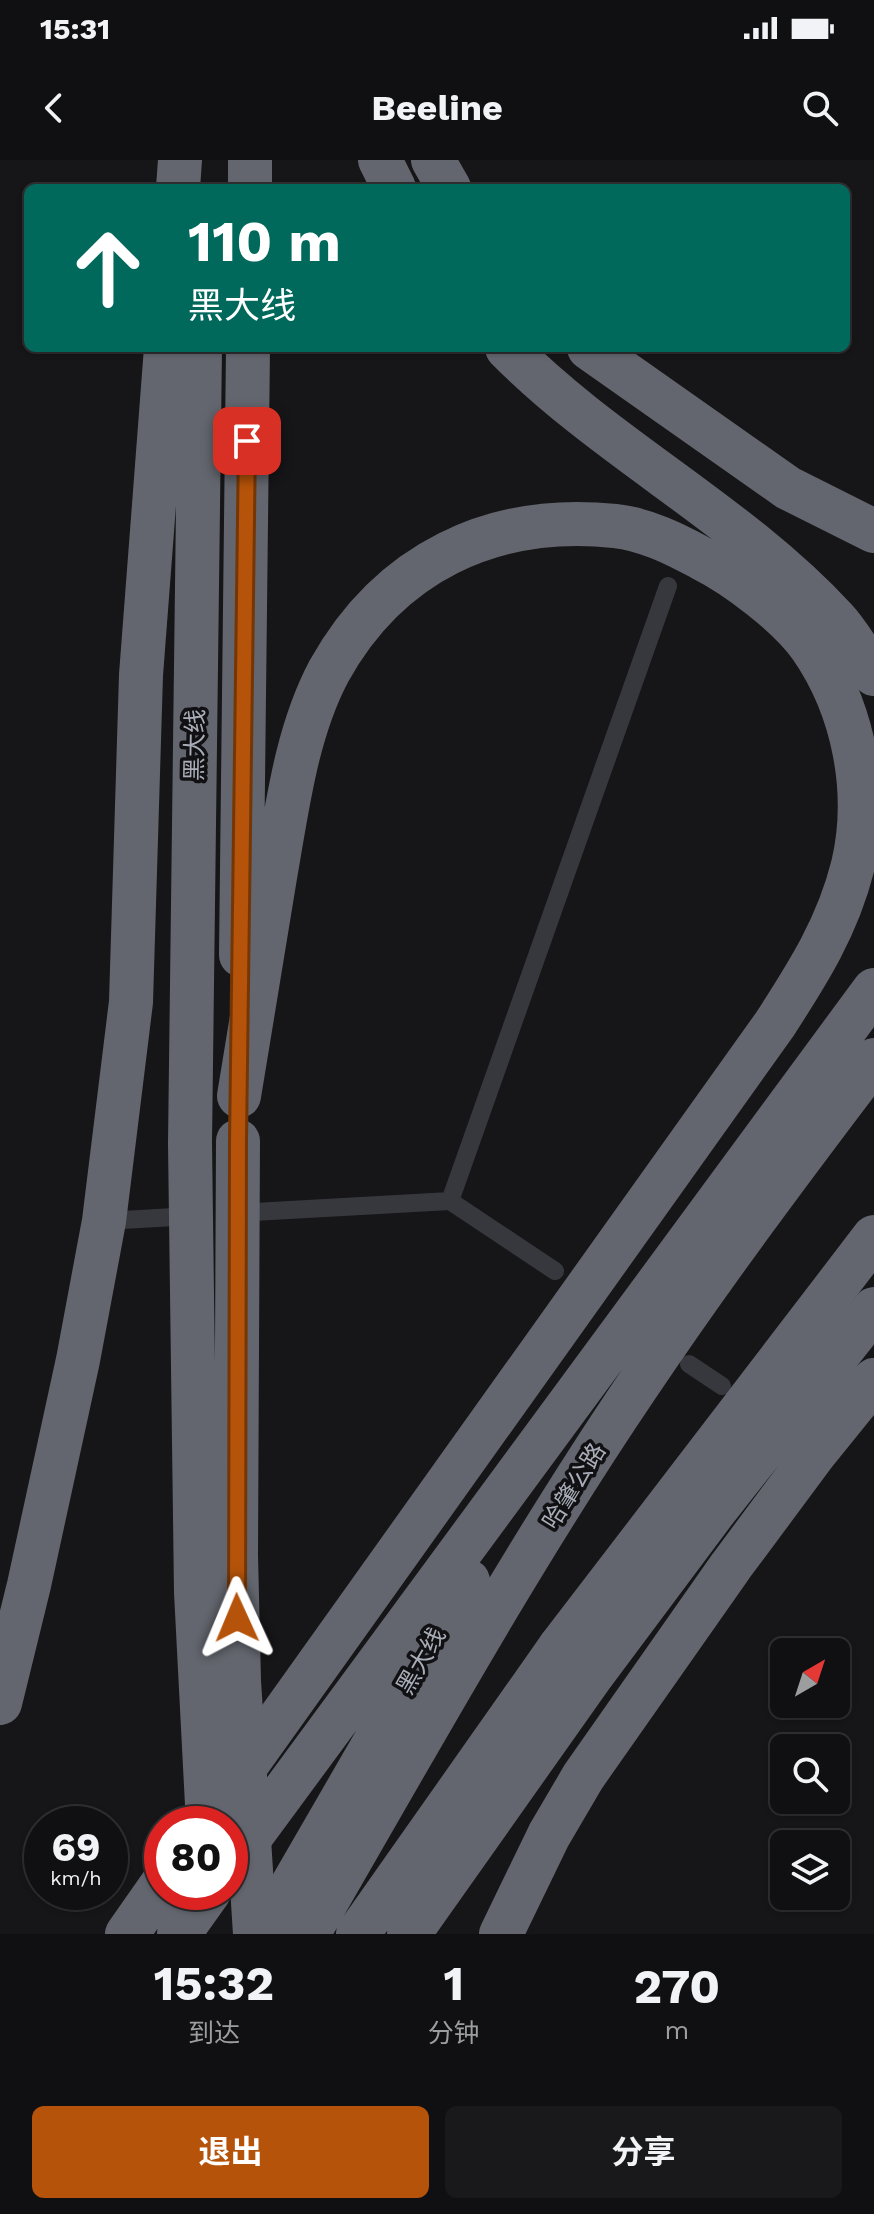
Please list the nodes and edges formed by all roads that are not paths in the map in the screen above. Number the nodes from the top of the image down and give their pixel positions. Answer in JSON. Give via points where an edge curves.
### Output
{"nodes":[{"id":1,"x":180,"y":160,"type":"edge"},
{"id":2,"x":203,"y":160,"type":"edge"},
{"id":3,"x":250,"y":160,"type":"edge"},
{"id":4,"x":380,"y":160,"type":"edge"},
{"id":5,"x":433,"y":160,"type":"edge"},
{"id":6,"x":178,"y":184,"type":"edge"},
{"id":7,"x":203,"y":184,"type":"edge"},
{"id":8,"x":250,"y":184,"type":"edge"},
{"id":9,"x":392,"y":184,"type":"edge"},
{"id":10,"x":447,"y":184,"type":"edge"},
{"id":11,"x":166,"y":352,"type":"edge"},
{"id":12,"x":200,"y":352,"type":"edge"},
{"id":13,"x":248,"y":352,"type":"edge"},
{"id":14,"x":511,"y":352,"type":"edge"},
{"id":15,"x":595,"y":352,"type":"edge"},
{"id":16,"x":874,"y":531,"type":"edge"},
{"id":17,"x":668,"y":586,"type":"dead end"},
{"id":18,"x":874,"y":674,"type":"edge"},
{"id":19,"x":874,"y":990,"type":"edge"},
{"id":20,"x":874,"y":1060,"type":"edge"},
{"id":21,"x":239,"y":1096,"type":"junction"},
{"id":22,"x":450,"y":1201,"type":"junction"},
{"id":23,"x":104,"y":1221,"type":"junction"},
{"id":24,"x":874,"y":1237,"type":"edge"},
{"id":25,"x":555,"y":1271,"type":"dead end"},
{"id":26,"x":874,"y":1309,"type":"edge"},
{"id":27,"x":689,"y":1364,"type":"dead end"},
{"id":28,"x":874,"y":1380,"type":"edge"},
{"id":29,"x":722,"y":1386,"type":"dead end"},
{"id":30,"x":579,"y":1388,"type":"junction"},
{"id":31,"x":0,"y":1703,"type":"edge"},
{"id":32,"x":205,"y":1806,"type":"edge"},
{"id":33,"x":219,"y":1806,"type":"edge"},
{"id":34,"x":248,"y":1839,"type":"edge"},
{"id":35,"x":144,"y":1910,"type":"edge"},
{"id":36,"x":197,"y":1910,"type":"edge"},
{"id":37,"x":213,"y":1910,"type":"edge"},
{"id":38,"x":127,"y":1934,"type":"edge"},
{"id":39,"x":179,"y":1934,"type":"edge"},
{"id":40,"x":215,"y":1934,"type":"edge"},
{"id":41,"x":255,"y":1934,"type":"edge"},
{"id":42,"x":264,"y":1934,"type":"edge"},
{"id":43,"x":308,"y":1934,"type":"edge"},
{"id":44,"x":358,"y":1934,"type":"edge"},
{"id":45,"x":409,"y":1934,"type":"edge"},
{"id":46,"x":501,"y":1934,"type":"edge"}],
"edges":[{"from":1,"to":6,"type":"highway"},
{"from":2,"to":7,"type":"highway"},
{"from":3,"to":8,"type":"highway"},
{"from":4,"to":9,"type":"highway"},
{"from":5,"to":10,"type":"highway"},
{"from":11,"to":23,"type":"highway","via":[[141,675],[131,1002]]},
{"from":12,"to":32,"type":"highway","name":"黑大线","bridge":true,"via":[[190,1143],[196,1592]]},
{"from":13,"to":21,"type":"highway","name":"黑大线"},
{"from":14,"to":18,"type":"highway","bridge":true,"via":[[540,381],[752,541],[836,620]]},
{"from":15,"to":16,"type":"highway","via":[[788,488]]},
{"from":17,"to":22,"type":"lane"},
{"from":19,"to":30,"type":"highway"},
{"from":20,"to":43,"type":"highway","name":"哈肇公路","via":[[634,1391],[509,1588]]},
{"from":21,"to":33,"type":"highway","via":[[304,732],[328,673],[362,619],[406,579],[452,549],[503,531],[617,526],[668,540],[727,571],[810,645],[840,695],[855,754],[860,808],[840,909],[817,959]]},
{"from":21,"to":41,"type":"highway","name":"黑大线","bridge":true,"via":[[236,1555]]},
{"from":22,"to":23,"type":"lane"},
{"from":22,"to":25,"type":"lane"},
{"from":23,"to":31,"type":"highway"},
{"from":24,"to":44,"type":"highway","bridge":true,"via":[[560,1647]]},
{"from":26,"to":45,"type":"highway","via":[[630,1624]]},
{"from":27,"to":29,"type":"lane"},
{"from":28,"to":46,"type":"highway","via":[[731,1566],[583,1777]]},
{"from":30,"to":34,"type":"highway"},
{"from":30,"to":42,"type":"highway","name":"黑大线"},
{"from":35,"to":38,"type":"highway"},
{"from":36,"to":39,"type":"highway"},
{"from":37,"to":40,"type":"highway"}]}
